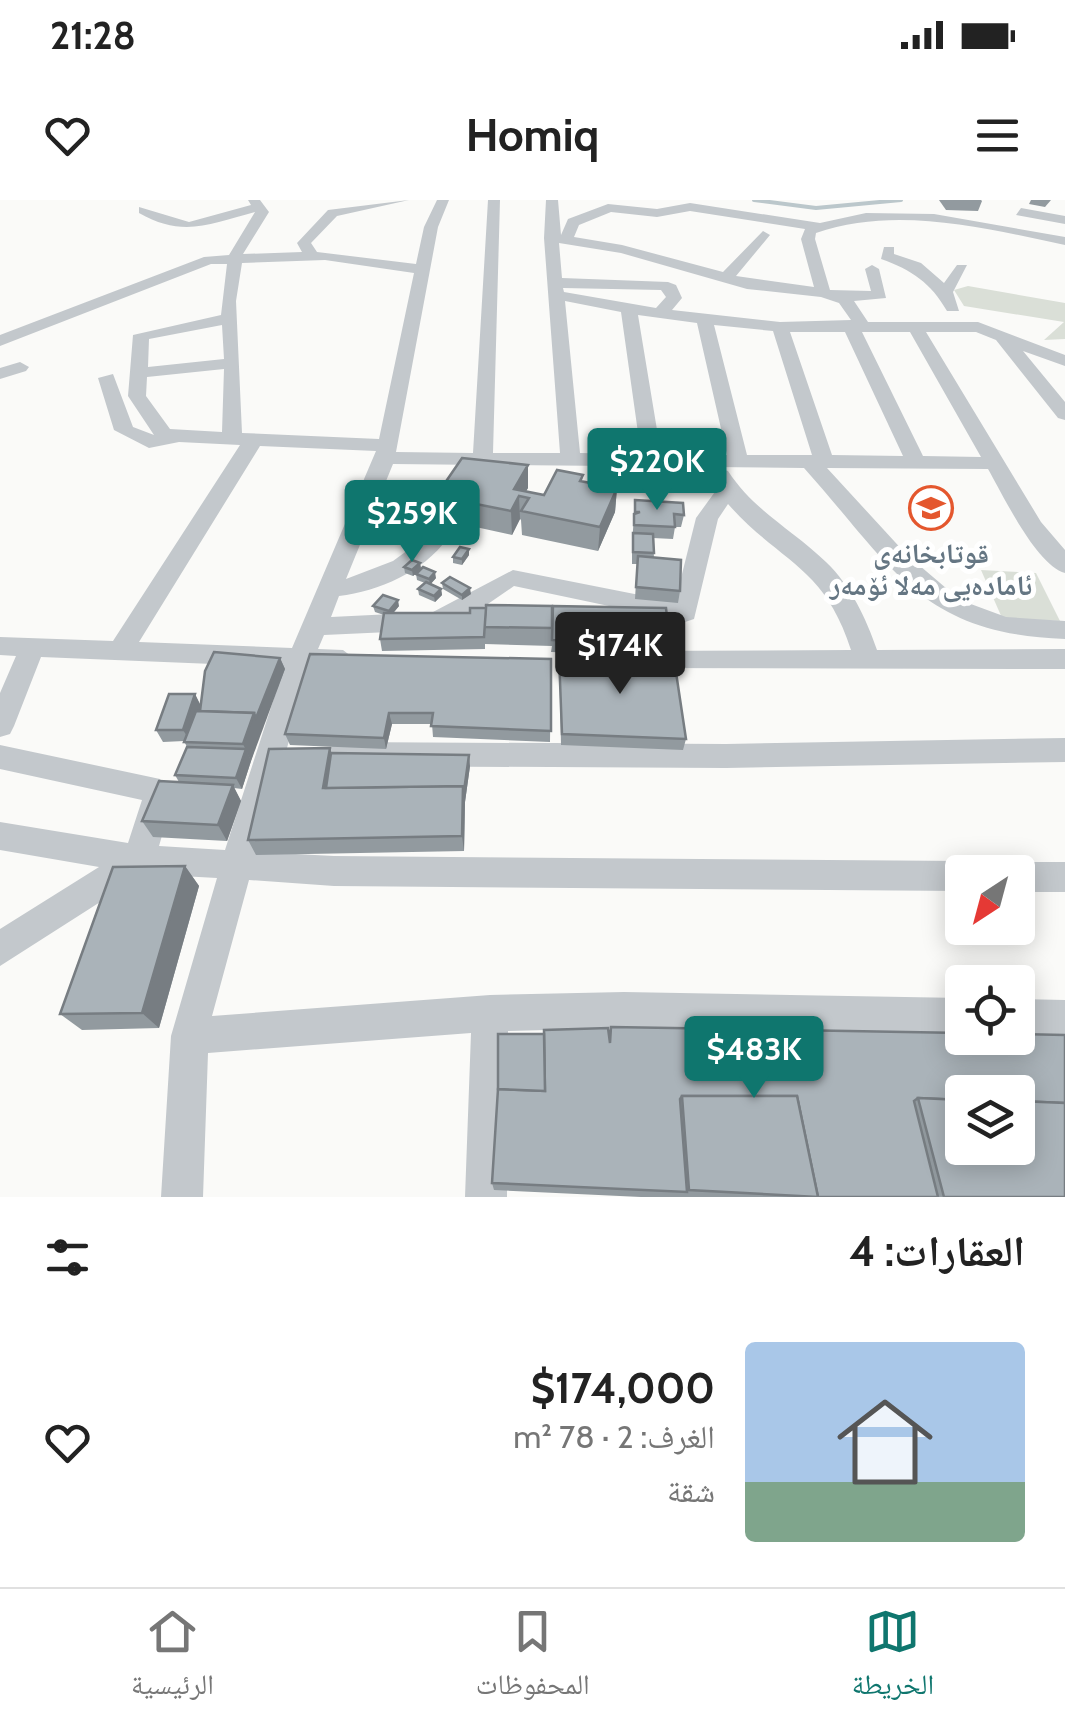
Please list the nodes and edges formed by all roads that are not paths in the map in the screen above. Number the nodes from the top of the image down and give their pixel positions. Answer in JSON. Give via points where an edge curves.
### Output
{"nodes":[{"id":1,"x":403,"y":200,"type":"edge"},
{"id":2,"x":441,"y":200,"type":"edge"},
{"id":3,"x":494,"y":200,"type":"edge"},
{"id":4,"x":552,"y":200,"type":"edge"},
{"id":5,"x":257,"y":204,"type":"edge"},
{"id":6,"x":619,"y":204,"type":"edge"},
{"id":7,"x":144,"y":210,"type":"dead end"},
{"id":8,"x":1020,"y":212,"type":"dead end"},
{"id":9,"x":1065,"y":220,"type":"edge"},
{"id":10,"x":815,"y":226,"type":"junction"},
{"id":11,"x":763,"y":235,"type":"dead end"},
{"id":12,"x":559,"y":238,"type":"junction"},
{"id":13,"x":1065,"y":241,"type":"edge"},
{"id":14,"x":888,"y":250,"type":"dead end"},
{"id":15,"x":238,"y":257,"type":"junction"},
{"id":16,"x":313,"y":258,"type":"junction"},
{"id":17,"x":962,"y":268,"type":"dead end"},
{"id":18,"x":424,"y":269,"type":"junction"},
{"id":19,"x":872,"y":269,"type":"dead end"},
{"id":20,"x":725,"y":279,"type":"junction"},
{"id":21,"x":556,"y":289,"type":"junction"},
{"id":22,"x":944,"y":292,"type":"junction"},
{"id":23,"x":831,"y":295,"type":"junction"},
{"id":24,"x":629,"y":308,"type":"junction"},
{"id":25,"x":660,"y":314,"type":"junction"},
{"id":26,"x":704,"y":319,"type":"junction"},
{"id":27,"x":228,"y":320,"type":"junction"},
{"id":28,"x":856,"y":325,"type":"junction"},
{"id":29,"x":914,"y":325,"type":"junction"},
{"id":30,"x":964,"y":326,"type":"junction"},
{"id":31,"x":780,"y":327,"type":"junction"},
{"id":32,"x":998,"y":331,"type":"junction"},
{"id":33,"x":0,"y":341,"type":"edge"},
{"id":34,"x":1065,"y":361,"type":"edge"},
{"id":35,"x":234,"y":362,"type":"junction"},
{"id":36,"x":20,"y":367,"type":"dead end"},
{"id":37,"x":138,"y":373,"type":"junction"},
{"id":38,"x":0,"y":374,"type":"edge"},
{"id":39,"x":107,"y":378,"type":"dead end"},
{"id":40,"x":1065,"y":414,"type":"edge"},
{"id":41,"x":174,"y":437,"type":"junction"},
{"id":42,"x":242,"y":441,"type":"junction"},
{"id":43,"x":386,"y":452,"type":"junction"},
{"id":44,"x":727,"y":458,"type":"junction"},
{"id":45,"x":483,"y":459,"type":"junction"},
{"id":46,"x":652,"y":460,"type":"junction"},
{"id":47,"x":572,"y":461,"type":"junction"},
{"id":48,"x":816,"y":461,"type":"junction"},
{"id":49,"x":916,"y":462,"type":"junction"},
{"id":50,"x":997,"y":463,"type":"junction"},
{"id":51,"x":727,"y":491,"type":"junction"},
{"id":52,"x":419,"y":522,"type":"dead end"},
{"id":53,"x":1065,"y":565,"type":"edge"},
{"id":54,"x":331,"y":589,"type":"junction"},
{"id":55,"x":685,"y":613,"type":"junction"},
{"id":56,"x":314,"y":626,"type":"junction"},
{"id":57,"x":1065,"y":630,"type":"edge"},
{"id":58,"x":0,"y":646,"type":"edge"},
{"id":59,"x":32,"y":648,"type":"junction"},
{"id":60,"x":120,"y":652,"type":"junction"},
{"id":61,"x":1065,"y":659,"type":"edge"},
{"id":62,"x":299,"y":660,"type":"junction"},
{"id":63,"x":377,"y":660,"type":"edge"},
{"id":64,"x":612,"y":660,"type":"edge"},
{"id":65,"x":690,"y":660,"type":"junction"},
{"id":66,"x":867,"y":660,"type":"junction"},
{"id":67,"x":0,"y":726,"type":"edge"},
{"id":68,"x":1065,"y":750,"type":"edge"},
{"id":69,"x":292,"y":754,"type":"junction"},
{"id":70,"x":0,"y":757,"type":"edge"},
{"id":71,"x":0,"y":836,"type":"edge"},
{"id":72,"x":139,"y":859,"type":"junction"},
{"id":73,"x":238,"y":864,"type":"junction"},
{"id":74,"x":945,"y":876,"type":"edge"},
{"id":75,"x":1035,"y":877,"type":"edge"},
{"id":76,"x":1065,"y":877,"type":"edge"},
{"id":77,"x":0,"y":948,"type":"edge"},
{"id":78,"x":490,"y":1013,"type":"junction"},
{"id":79,"x":945,"y":1016,"type":"edge"},
{"id":80,"x":1035,"y":1018,"type":"edge"},
{"id":81,"x":1065,"y":1018,"type":"edge"},
{"id":82,"x":190,"y":1036,"type":"junction"},
{"id":83,"x":182,"y":1197,"type":"edge"},
{"id":84,"x":486,"y":1197,"type":"edge"}],
"edges":[{"from":1,"to":16,"type":"street","via":[[326,217],[304,243]]},
{"from":2,"to":18,"type":"street"},
{"from":3,"to":45,"type":"street"},
{"from":4,"to":12,"type":"street"},
{"from":5,"to":7,"type":"street","via":[[187,228],[168,226]]},
{"from":5,"to":15,"type":"street","via":[[262,212],[237,248]]},
{"from":6,"to":10,"type":"street"},
{"from":6,"to":12,"type":"street","via":[[573,222]]},
{"from":8,"to":9,"type":"street"},
{"from":10,"to":13,"type":"street","via":[[853,209],[893,206]]},
{"from":10,"to":23,"type":"street","via":[[808,239]]},
{"from":11,"to":20,"type":"street"},
{"from":12,"to":20,"type":"street"},
{"from":12,"to":21,"type":"street"},
{"from":14,"to":22,"type":"street","via":[[886,256],[916,266]]},
{"from":15,"to":16,"type":"street"},
{"from":15,"to":27,"type":"street"},
{"from":15,"to":33,"type":"street","via":[[198,264]]},
{"from":16,"to":18,"type":"street"},
{"from":17,"to":22,"type":"street"},
{"from":18,"to":43,"type":"street"},
{"from":19,"to":23,"type":"street","via":[[880,295]]},
{"from":20,"to":23,"type":"street"},
{"from":21,"to":24,"type":"street"},
{"from":21,"to":25,"type":"street","via":[[663,285],[674,298]]},
{"from":21,"to":47,"type":"street"},
{"from":22,"to":30,"type":"street"},
{"from":23,"to":28,"type":"street"},
{"from":24,"to":25,"type":"street"},
{"from":24,"to":46,"type":"street"},
{"from":25,"to":26,"type":"street"},
{"from":26,"to":31,"type":"street"},
{"from":26,"to":44,"type":"street"},
{"from":27,"to":35,"type":"street"},
{"from":27,"to":37,"type":"street","via":[[144,332]]},
{"from":28,"to":29,"type":"street"},
{"from":28,"to":31,"type":"street"},
{"from":28,"to":49,"type":"street"},
{"from":29,"to":30,"type":"street"},
{"from":29,"to":50,"type":"street"},
{"from":30,"to":32,"type":"street"},
{"from":31,"to":48,"type":"street"},
{"from":32,"to":34,"type":"street"},
{"from":32,"to":40,"type":"street"},
{"from":35,"to":37,"type":"street"},
{"from":35,"to":42,"type":"street"},
{"from":36,"to":38,"type":"street"},
{"from":37,"to":41,"type":"street","via":[[137,396],[164,434]]},
{"from":39,"to":41,"type":"street","via":[[124,430],[149,442]]},
{"from":41,"to":42,"type":"street"},
{"from":42,"to":43,"type":"street"},
{"from":42,"to":60,"type":"street"},
{"from":43,"to":45,"type":"street"},
{"from":43,"to":54,"type":"street"},
{"from":44,"to":46,"type":"street"},
{"from":44,"to":48,"type":"street"},
{"from":44,"to":51,"type":"street"},
{"from":45,"to":47,"type":"street"},
{"from":46,"to":47,"type":"street"},
{"from":48,"to":49,"type":"street"},
{"from":48,"to":57,"type":"street","via":[[951,606],[1014,628]]},
{"from":49,"to":50,"type":"street"},
{"from":50,"to":53,"type":"street","via":[[1032,526]]},
{"from":51,"to":55,"type":"street","via":[[707,518]]},
{"from":51,"to":66,"type":"street","via":[[817,566],[853,613]]},
{"from":52,"to":54,"type":"street","via":[[436,539],[427,548],[363,586]]},
{"from":54,"to":56,"type":"street"},
{"from":55,"to":56,"type":"street","via":[[513,578],[502,580],[476,606],[444,619]]},
{"from":55,"to":65,"type":"street"},
{"from":56,"to":62,"type":"street"},
{"from":58,"to":59,"type":"street"},
{"from":59,"to":60,"type":"street"},
{"from":59,"to":67,"type":"street"},
{"from":60,"to":62,"type":"street"},
{"from":61,"to":66,"type":"street"},
{"from":62,"to":63,"type":"street"},
{"from":62,"to":69,"type":"street"},
{"from":64,"to":65,"type":"street"},
{"from":65,"to":66,"type":"street"},
{"from":68,"to":69,"type":"street"},
{"from":69,"to":73,"type":"street"},
{"from":70,"to":72,"type":"street","via":[[155,792]]},
{"from":71,"to":72,"type":"street"},
{"from":72,"to":73,"type":"street"},
{"from":72,"to":77,"type":"street"},
{"from":73,"to":74,"type":"street","via":[[334,871]]},
{"from":73,"to":82,"type":"street"},
{"from":75,"to":76,"type":"street"},
{"from":78,"to":79,"type":"street"},
{"from":78,"to":82,"type":"street"},
{"from":78,"to":84,"type":"street"},
{"from":80,"to":81,"type":"street"},
{"from":82,"to":83,"type":"street"}]}
